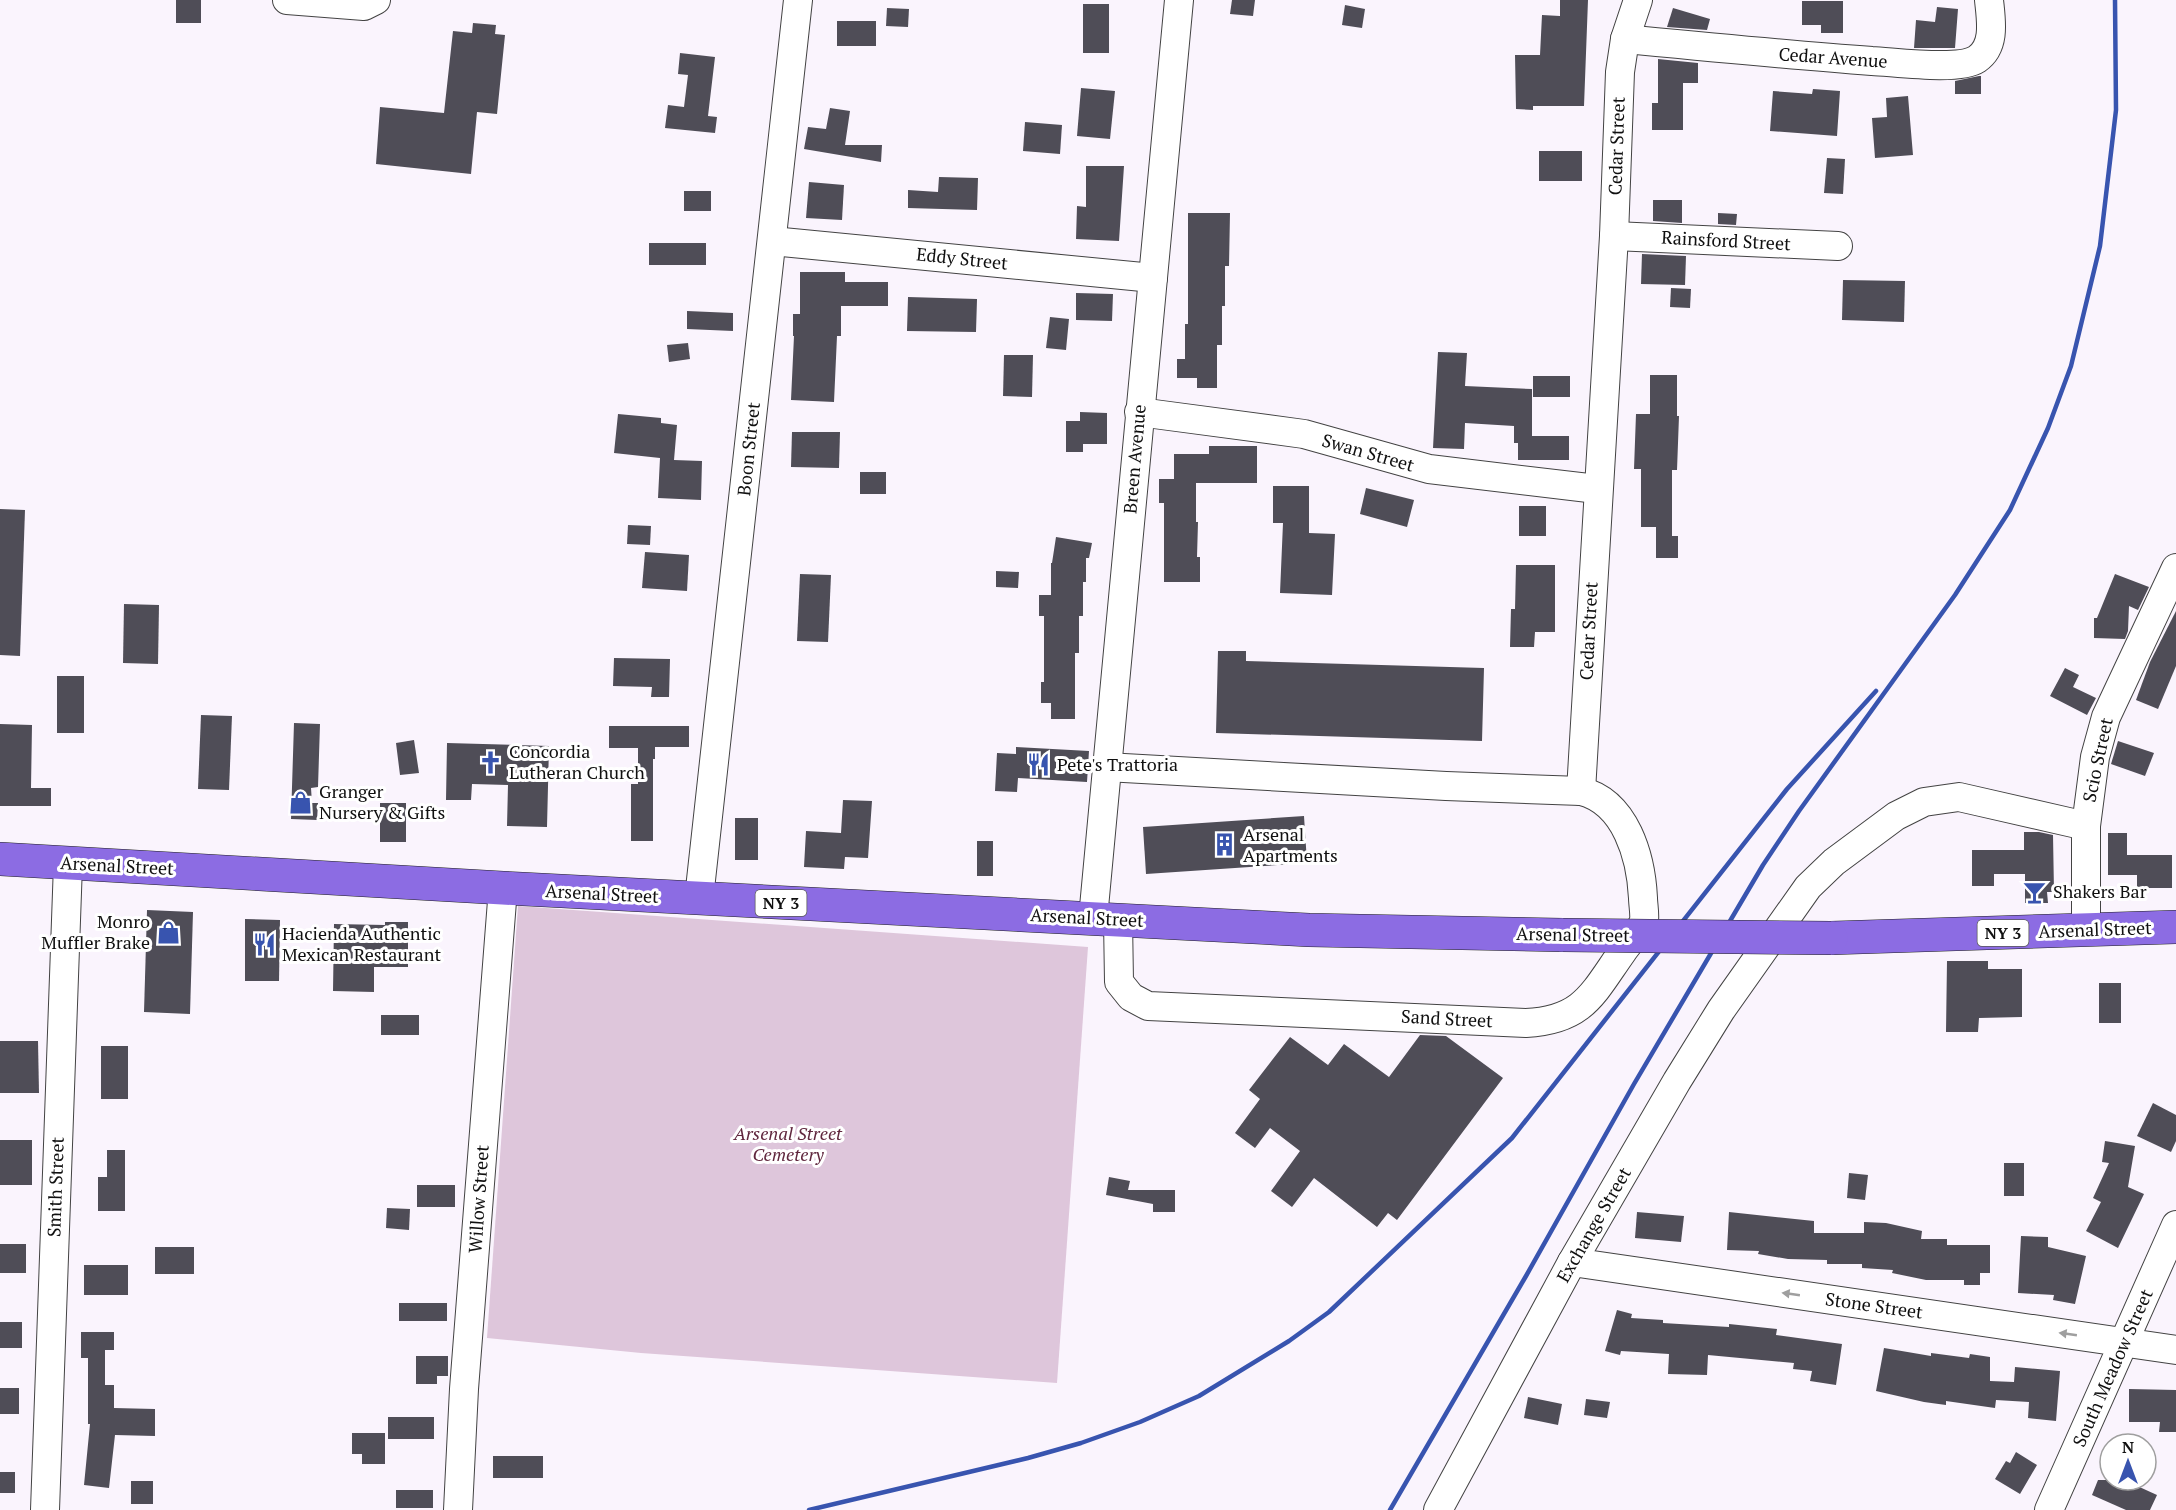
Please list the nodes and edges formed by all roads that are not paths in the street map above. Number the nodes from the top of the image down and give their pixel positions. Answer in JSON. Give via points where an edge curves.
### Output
{"nodes":[{"id":1,"x":287,"y":0,"type":"edge"},
{"id":2,"x":376,"y":0,"type":"edge"},
{"id":3,"x":798,"y":0,"type":"edge"},
{"id":4,"x":1179,"y":0,"type":"edge"},
{"id":5,"x":1638,"y":0,"type":"edge"},
{"id":6,"x":1989,"y":0,"type":"edge"},
{"id":7,"x":1625,"y":39,"type":"junction"},
{"id":8,"x":1614,"y":236,"type":"junction"},
{"id":9,"x":772,"y":241,"type":"junction"},
{"id":10,"x":1838,"y":246,"type":"dead end"},
{"id":11,"x":1152,"y":278,"type":"junction"},
{"id":12,"x":1140,"y":412,"type":"junction"},
{"id":13,"x":1597,"y":489,"type":"junction"},
{"id":14,"x":2176,"y":568,"type":"edge"},
{"id":15,"x":1106,"y":767,"type":"junction"},
{"id":16,"x":1581,"y":791,"type":"junction"},
{"id":17,"x":2086,"y":826,"type":"junction"},
{"id":18,"x":0,"y":859,"type":"edge"},
{"id":19,"x":68,"y":864,"type":"junction"},
{"id":20,"x":503,"y":888,"type":"junction"},
{"id":21,"x":699,"y":898,"type":"junction"},
{"id":22,"x":1106,"y":919,"type":"junction"},
{"id":23,"x":2176,"y":927,"type":"edge"},
{"id":24,"x":2086,"y":931,"type":"junction"},
{"id":25,"x":2176,"y":1225,"type":"edge"},
{"id":26,"x":1572,"y":1262,"type":"junction"},
{"id":27,"x":2125,"y":1342,"type":"junction"},
{"id":28,"x":2176,"y":1350,"type":"edge"},
{"id":29,"x":45,"y":1510,"type":"edge"},
{"id":30,"x":458,"y":1510,"type":"edge"},
{"id":31,"x":1438,"y":1510,"type":"edge"},
{"id":32,"x":2049,"y":1510,"type":"edge"}],
"edges":[{"from":1,"to":2,"type":"street","via":[[364,6]]},
{"from":3,"to":9,"type":"street","name":"Boon Street"},
{"from":4,"to":11,"type":"street","name":"Breen Avenue"},
{"from":5,"to":7,"type":"street","name":"Cedar Street"},
{"from":6,"to":7,"type":"street","name":"Cedar Avenue","via":[[1992,26],[1987,50],[1975,60],[1957,64],[1797,56]]},
{"from":7,"to":8,"type":"street","name":"Cedar Street","via":[[1620,72]]},
{"from":8,"to":10,"type":"street","name":"Rainsford Street"},
{"from":8,"to":13,"type":"street","name":"Cedar Street"},
{"from":9,"to":11,"type":"street","name":"Eddy Street"},
{"from":9,"to":21,"type":"street","name":"Boon Street"},
{"from":11,"to":12,"type":"street","name":"Breen Avenue"},
{"from":12,"to":13,"type":"street","name":"Swan Street","via":[[1304,434],[1428,469]]},
{"from":12,"to":15,"type":"street","name":"Breen Avenue"},
{"from":13,"to":16,"type":"street","name":"Cedar Street"},
{"from":14,"to":17,"type":"street","name":"Scio Street","via":[[2106,717],[2095,757]]},
{"from":15,"to":16,"type":"street"},
{"from":15,"to":22,"type":"street","name":"Breen Avenue"},
{"from":16,"to":22,"type":"street","name":"Sand Street","via":[[1608,803],[1631,835],[1642,877],[1644,921],[1589,998],[1568,1015],[1547,1022],[1148,1006],[1131,997],[1119,982]]},
{"from":17,"to":24,"type":"street","name":"Scio Street"},
{"from":17,"to":26,"type":"street","name":"Exchange Street","via":[[1959,797],[1924,802],[1896,816],[1834,862],[1808,887],[1721,1010]]},
{"from":18,"to":19,"type":"highway","name":"Arsenal Street","number":"NY 3"},
{"from":19,"to":20,"type":"highway","name":"Arsenal Street","number":"NY 3"},
{"from":19,"to":29,"type":"street","name":"Smith Street"},
{"from":20,"to":21,"type":"highway","name":"Arsenal Street","number":"NY 3"},
{"from":20,"to":30,"type":"street","name":"Willow Street"},
{"from":21,"to":22,"type":"highway","name":"Arsenal Street","number":"NY 3"},
{"from":22,"to":24,"type":"highway","name":"Arsenal Street","number":"NY 3","bridge":true,"via":[[1310,930],[1563,935],[1831,938]]},
{"from":23,"to":24,"type":"highway","name":"Arsenal Street","number":"NY 3"},
{"from":25,"to":27,"type":"street","name":"South Meadow Street"},
{"from":27,"to":26,"type":"street","name":"Stone Street","one_way":true},
{"from":26,"to":31,"type":"street","name":"Exchange Street"},
{"from":27,"to":28,"type":"street","name":"Stone Street"},
{"from":27,"to":32,"type":"street","name":"South Meadow Street"}]}
